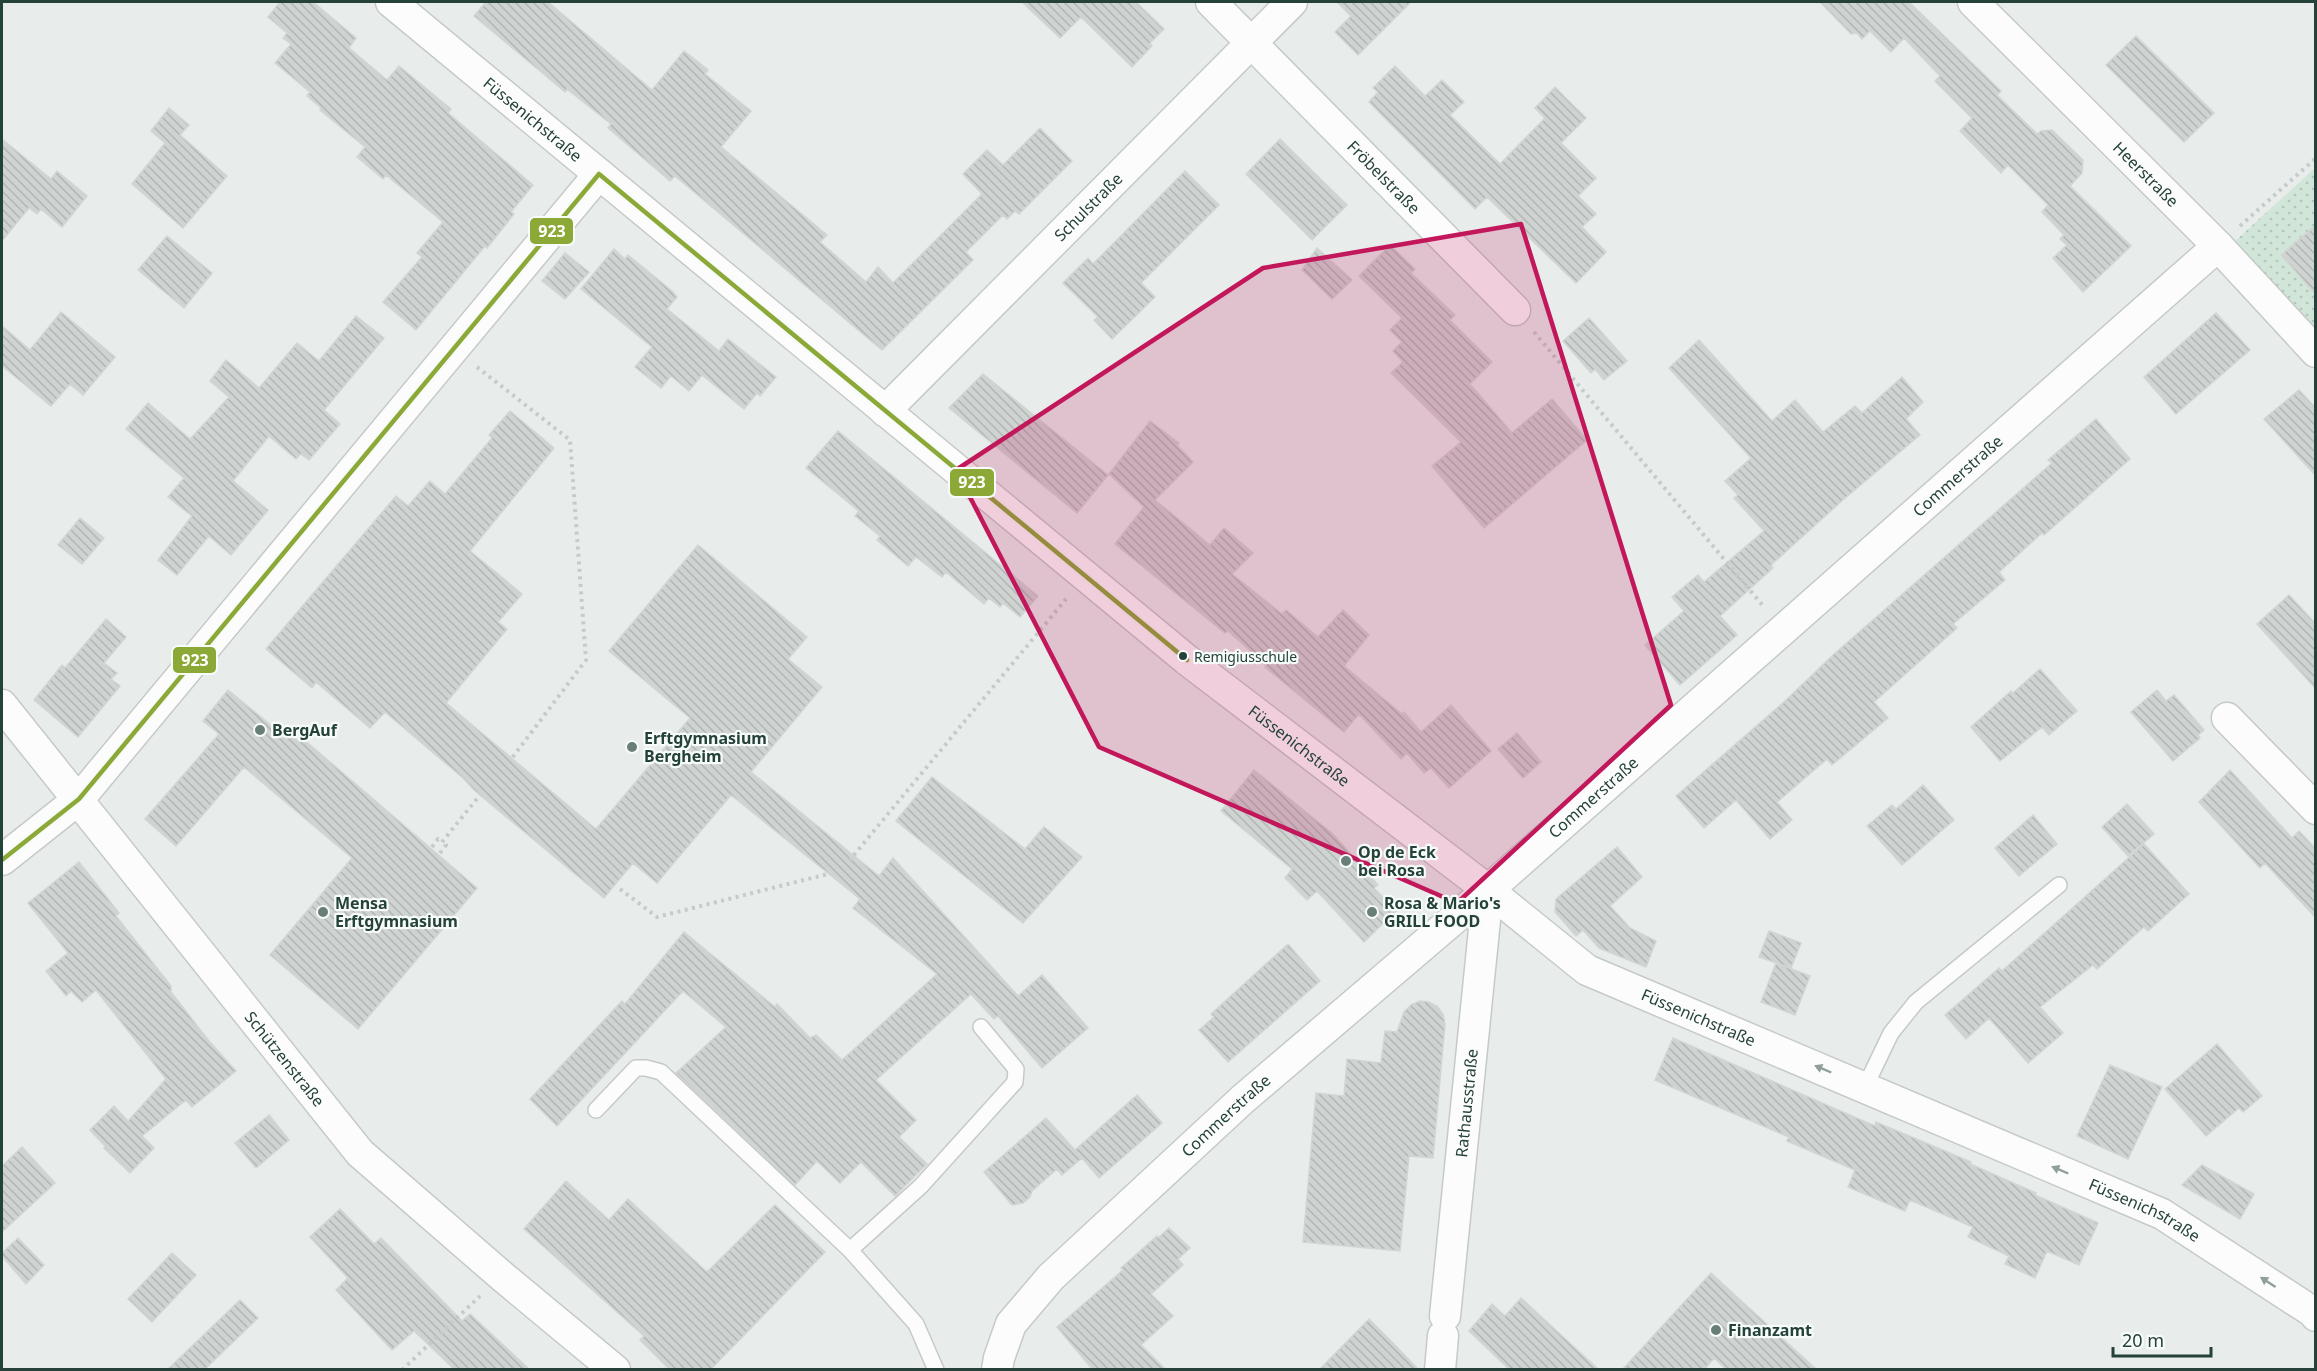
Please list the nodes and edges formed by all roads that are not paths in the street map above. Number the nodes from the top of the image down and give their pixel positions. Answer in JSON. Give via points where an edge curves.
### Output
{"nodes":[{"id":1,"x":391,"y":2,"type":"edge"},
{"id":2,"x":1211,"y":2,"type":"edge"},
{"id":3,"x":1292,"y":2,"type":"edge"},
{"id":4,"x":1973,"y":2,"type":"edge"},
{"id":5,"x":1252,"y":43,"type":"junction"},
{"id":6,"x":599,"y":174,"type":"junction"},
{"id":7,"x":2218,"y":246,"type":"junction"},
{"id":8,"x":1515,"y":310,"type":"road end"},
{"id":9,"x":2316,"y":352,"type":"edge"},
{"id":10,"x":885,"y":411,"type":"junction"},
{"id":11,"x":2,"y":705,"type":"edge"},
{"id":12,"x":2228,"y":718,"type":"dead end"},
{"id":13,"x":79,"y":799,"type":"junction"},
{"id":14,"x":2315,"y":809,"type":"edge"},
{"id":15,"x":2,"y":860,"type":"edge"},
{"id":16,"x":2058,"y":885,"type":"dead end"},
{"id":17,"x":1488,"y":890,"type":"junction"},
{"id":18,"x":981,"y":1027,"type":"dead end"},
{"id":19,"x":1865,"y":1087,"type":"junction"},
{"id":20,"x":596,"y":1110,"type":"dead end"},
{"id":21,"x":850,"y":1250,"type":"junction"},
{"id":22,"x":2316,"y":1316,"type":"edge"},
{"id":23,"x":615,"y":1370,"type":"edge"},
{"id":24,"x":936,"y":1370,"type":"edge"},
{"id":25,"x":997,"y":1370,"type":"edge"},
{"id":26,"x":1440,"y":1370,"type":"edge"}],
"edges":[{"from":1,"to":6,"type":"street","name":"Füssenichstraße"},
{"from":2,"to":5,"type":"street","name":"Fröbelstraße"},
{"from":3,"to":5,"type":"street","name":"Schulstraße"},
{"from":4,"to":7,"type":"street","name":"Heerstraße"},
{"from":5,"to":8,"type":"street","name":"Fröbelstraße"},
{"from":5,"to":10,"type":"street","name":"Schulstraße"},
{"from":6,"to":10,"type":"street","name":"Füssenichstraße"},
{"from":6,"to":13,"type":"street"},
{"from":7,"to":9,"type":"street","name":"Heerstraße"},
{"from":7,"to":17,"type":"street","name":"Commerstraße"},
{"from":10,"to":17,"type":"street","name":"Füssenichstraße","via":[[1187,660]]},
{"from":11,"to":13,"type":"street","name":"Schützenstraße"},
{"from":12,"to":14,"type":"street"},
{"from":13,"to":15,"type":"street"},
{"from":13,"to":23,"type":"street","name":"Schützenstraße","via":[[360,1153]]},
{"from":16,"to":19,"type":"lane","via":[[1916,1002],[1891,1033]]},
{"from":19,"to":17,"type":"street","name":"Füssenichstraße","one_way":true,"via":[[1587,970]]},
{"from":17,"to":25,"type":"street","name":"Commerstraße","via":[[1243,1098],[1051,1277],[1011,1324]]},
{"from":17,"to":26,"type":"street","name":"Rathausstraße"},
{"from":18,"to":21,"type":"lane","via":[[1016,1069],[1015,1082],[921,1186]]},
{"from":22,"to":19,"type":"street","name":"Füssenichstraße","one_way":true,"via":[[2162,1214]]},
{"from":20,"to":21,"type":"lane","via":[[636,1068],[661,1072]]},
{"from":21,"to":24,"type":"lane","via":[[916,1324]]}]}
